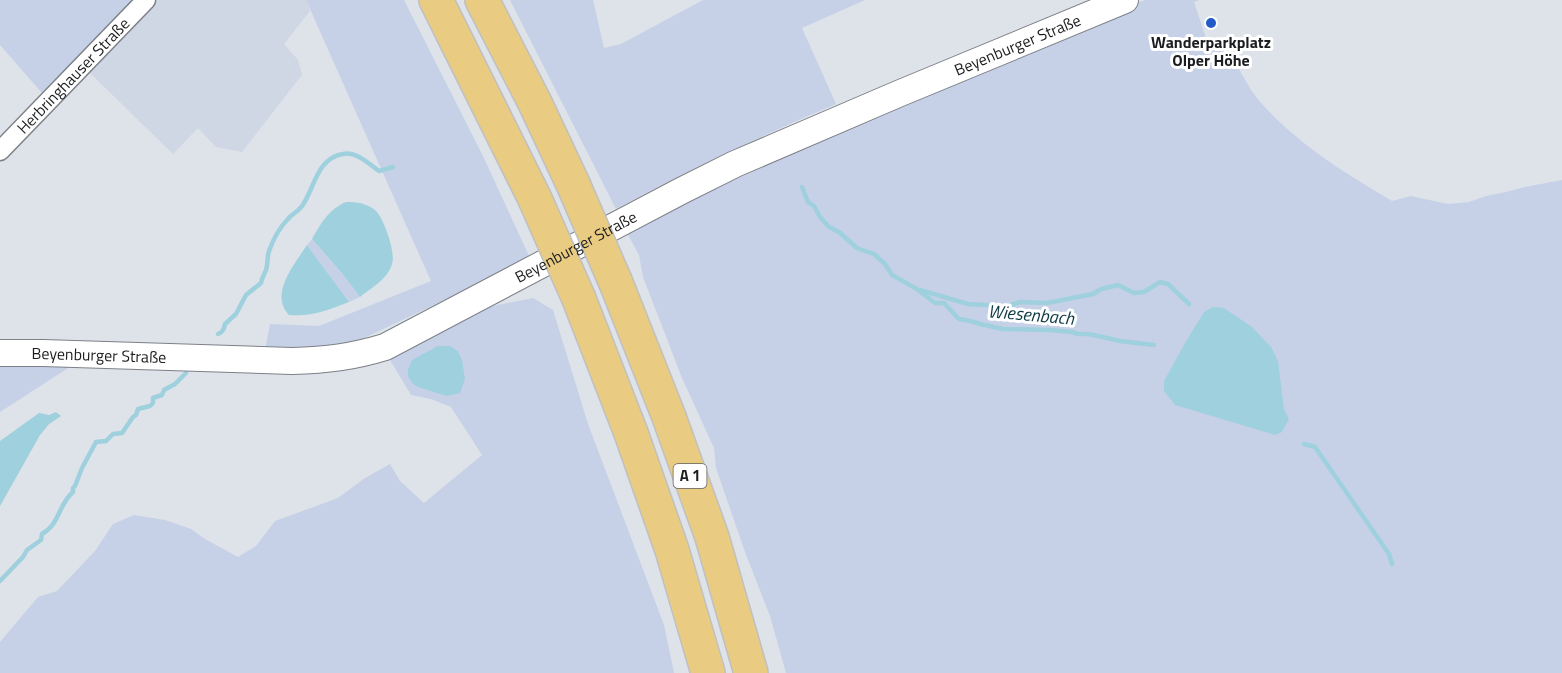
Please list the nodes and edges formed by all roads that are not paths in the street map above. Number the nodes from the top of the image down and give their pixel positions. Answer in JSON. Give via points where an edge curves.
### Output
{"nodes":[{"id":1,"x":146,"y":0,"type":"edge"},
{"id":2,"x":436,"y":0,"type":"edge"},
{"id":3,"x":482,"y":0,"type":"edge"},
{"id":4,"x":1125,"y":0,"type":"edge"},
{"id":5,"x":0,"y":151,"type":"edge"},
{"id":6,"x":0,"y":353,"type":"edge"},
{"id":7,"x":708,"y":673,"type":"edge"},
{"id":8,"x":751,"y":673,"type":"edge"}],
"edges":[{"from":1,"to":5,"type":"street","name":"Herbringhauser Straße"},
{"from":2,"to":7,"type":"highway","number":"A 1","bridge":true,"via":[[535,199],[579,298],[669,539]]},
{"from":3,"to":8,"type":"highway","number":"A 1","bridge":true,"via":[[535,103],[616,283],[712,537]]},
{"from":4,"to":6,"type":"main road","name":"Beyenburger Straße","via":[[735,164],[385,347],[346,358],[292,361]]}]}
